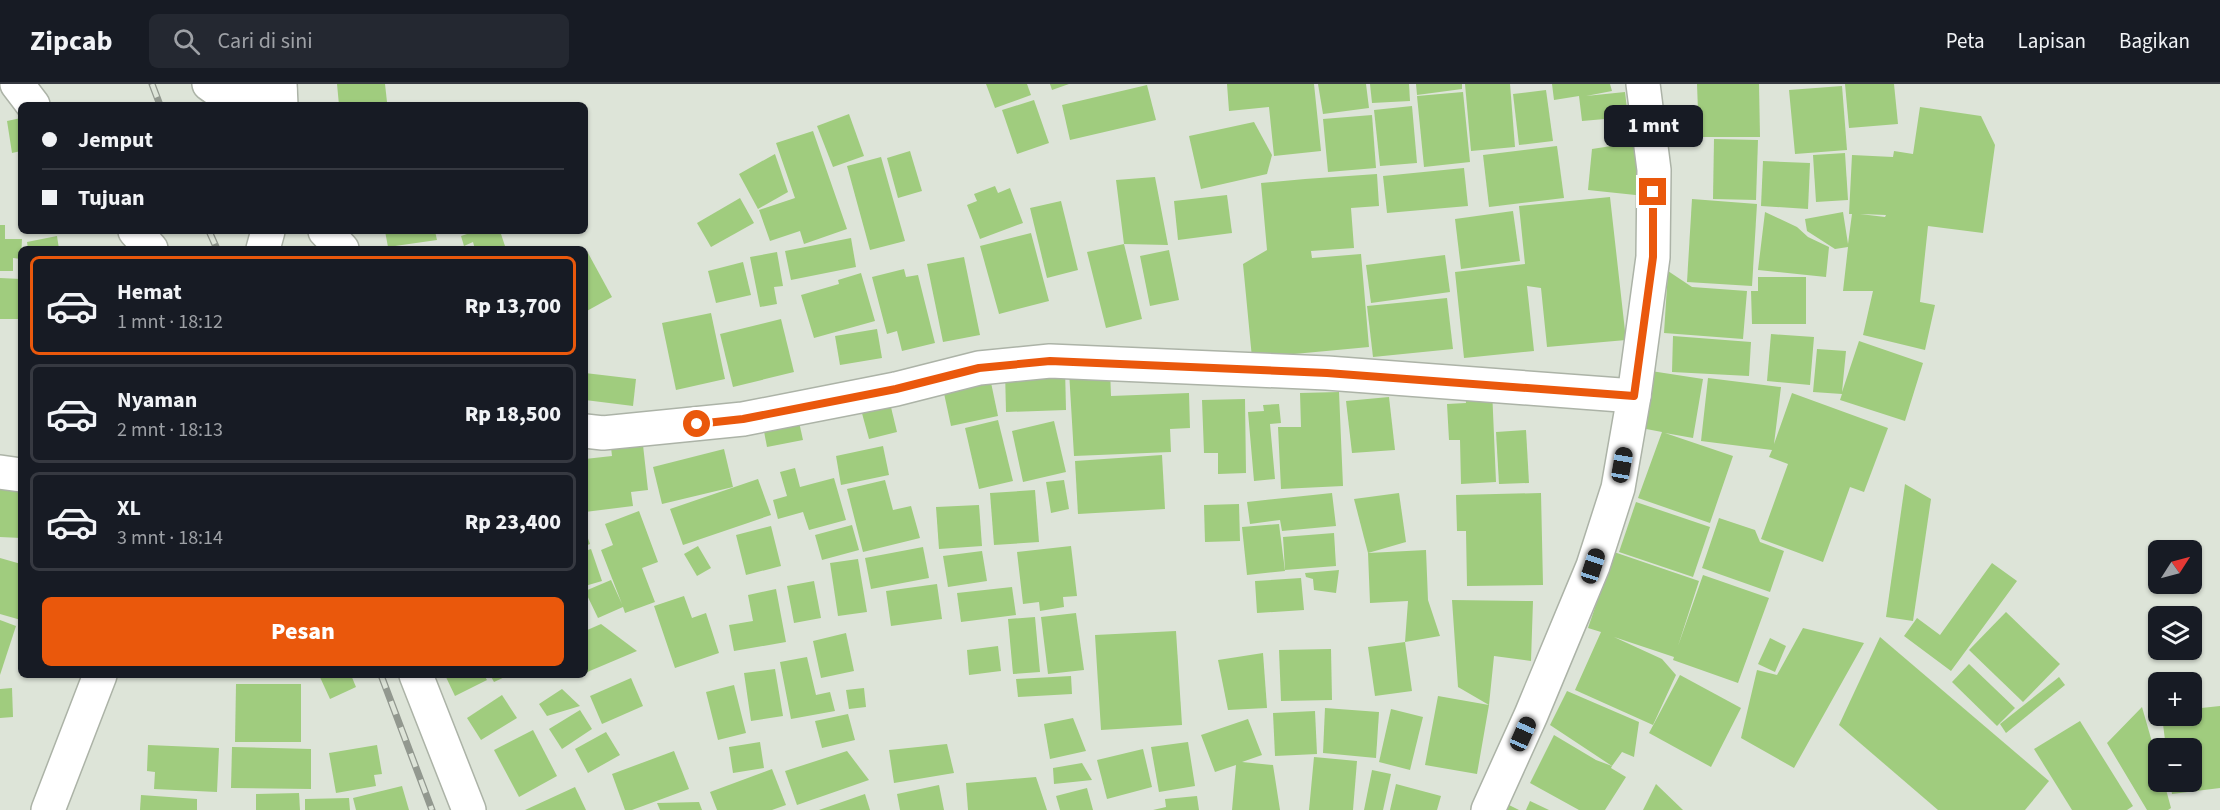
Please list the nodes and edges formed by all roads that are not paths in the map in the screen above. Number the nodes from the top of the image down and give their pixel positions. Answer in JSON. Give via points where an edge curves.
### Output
{"nodes":[{"id":1,"x":17,"y":84,"type":"edge"},
{"id":2,"x":209,"y":84,"type":"edge"},
{"id":3,"x":1643,"y":84,"type":"edge"},
{"id":4,"x":280,"y":93,"type":"edge"},
{"id":5,"x":31,"y":102,"type":"edge"},
{"id":6,"x":138,"y":234,"type":"edge"},
{"id":7,"x":328,"y":234,"type":"edge"},
{"id":8,"x":148,"y":246,"type":"edge"},
{"id":9,"x":339,"y":246,"type":"edge"},
{"id":10,"x":1634,"y":396,"type":"junction"},
{"id":11,"x":588,"y":431,"type":"edge"},
{"id":12,"x":0,"y":472,"type":"edge"},
{"id":13,"x":18,"y":475,"type":"edge"},
{"id":14,"x":99,"y":678,"type":"edge"},
{"id":15,"x":417,"y":678,"type":"edge"},
{"id":16,"x":48,"y":810,"type":"edge"},
{"id":17,"x":469,"y":810,"type":"edge"},
{"id":18,"x":1488,"y":810,"type":"edge"}],
"edges":[{"from":1,"to":5,"type":"street"},
{"from":2,"to":4,"type":"street","via":[[234,95]]},
{"from":3,"to":10,"type":"street","via":[[1654,170],[1653,257]]},
{"from":6,"to":8,"type":"street"},
{"from":7,"to":9,"type":"street"},
{"from":10,"to":11,"type":"street","via":[[1327,373],[1050,361],[979,368],[743,419]]},
{"from":10,"to":18,"type":"street","via":[[1618,488],[1593,566]]},
{"from":12,"to":13,"type":"street"},
{"from":14,"to":16,"type":"street"},
{"from":15,"to":17,"type":"street"}]}
